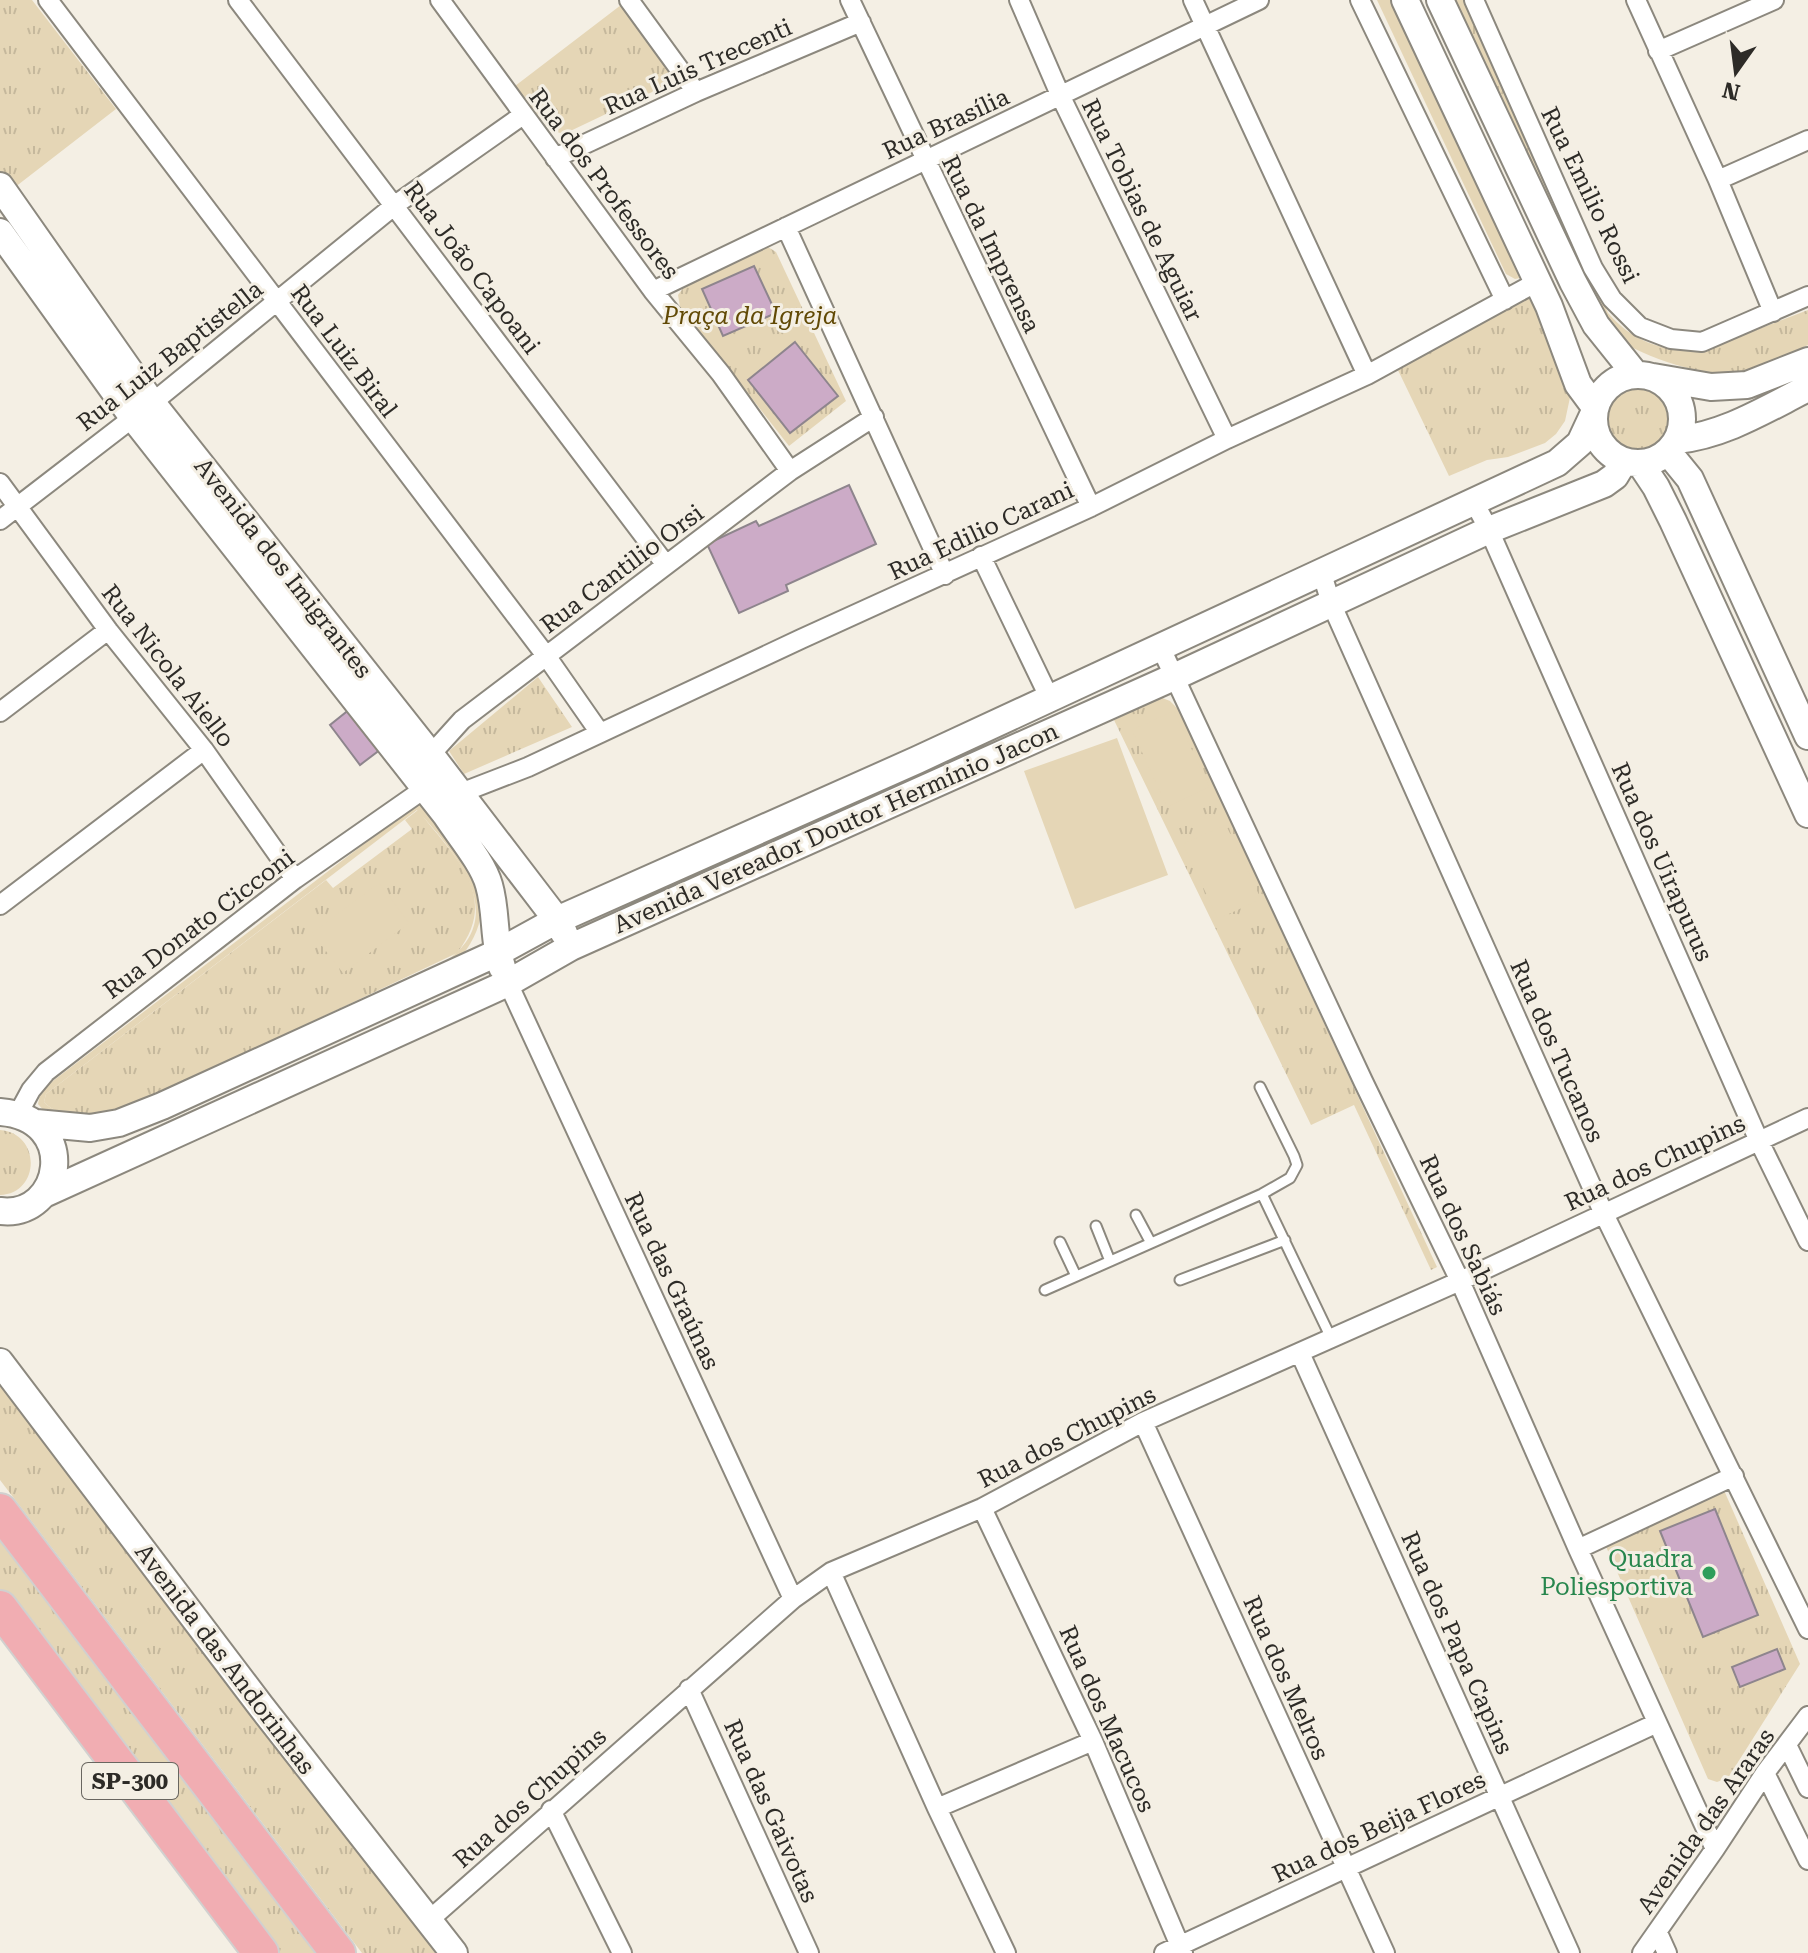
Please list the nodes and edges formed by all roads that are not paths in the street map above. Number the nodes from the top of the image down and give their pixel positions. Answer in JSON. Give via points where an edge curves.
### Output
{"nodes":[{"id":1,"x":48,"y":0,"type":"edge"},
{"id":2,"x":238,"y":0,"type":"edge"},
{"id":3,"x":440,"y":0,"type":"edge"},
{"id":4,"x":629,"y":0,"type":"edge"},
{"id":5,"x":850,"y":0,"type":"edge"},
{"id":6,"x":1019,"y":0,"type":"edge"},
{"id":7,"x":1193,"y":0,"type":"edge"},
{"id":8,"x":1259,"y":0,"type":"edge"},
{"id":9,"x":1360,"y":0,"type":"edge"},
{"id":10,"x":1405,"y":0,"type":"edge"},
{"id":11,"x":1440,"y":0,"type":"edge"},
{"id":12,"x":1474,"y":0,"type":"edge"},
{"id":13,"x":1636,"y":0,"type":"edge"},
{"id":14,"x":1774,"y":0,"type":"edge"},
{"id":15,"x":861,"y":22,"type":"junction"},
{"id":16,"x":1205,"y":26,"type":"junction"},
{"id":17,"x":1658,"y":51,"type":"junction"},
{"id":18,"x":696,"y":92,"type":"junction"},
{"id":19,"x":1061,"y":97,"type":"junction"},
{"id":20,"x":523,"y":115,"type":"junction"},
{"id":21,"x":1808,"y":140,"type":"edge"},
{"id":22,"x":555,"y":158,"type":"junction"},
{"id":23,"x":925,"y":160,"type":"junction"},
{"id":24,"x":1718,"y":180,"type":"junction"},
{"id":25,"x":0,"y":186,"type":"edge"},
{"id":26,"x":395,"y":205,"type":"junction"},
{"id":27,"x":786,"y":227,"type":"junction"},
{"id":28,"x":0,"y":232,"type":"edge"},
{"id":29,"x":1537,"y":282,"type":"junction"},
{"id":30,"x":653,"y":291,"type":"junction"},
{"id":31,"x":1808,"y":296,"type":"edge"},
{"id":32,"x":1505,"y":300,"type":"junction"},
{"id":33,"x":277,"y":303,"type":"junction"},
{"id":34,"x":1773,"y":312,"type":"junction"},
{"id":35,"x":1808,"y":361,"type":"edge"},
{"id":36,"x":1367,"y":375,"type":"junction"},
{"id":37,"x":1644,"y":376,"type":"junction"},
{"id":38,"x":1808,"y":388,"type":"edge"},
{"id":39,"x":142,"y":410,"type":"junction"},
{"id":40,"x":1594,"y":410,"type":"junction"},
{"id":41,"x":874,"y":417,"type":"junction"},
{"id":42,"x":1227,"y":439,"type":"junction"},
{"id":43,"x":1673,"y":446,"type":"junction"},
{"id":44,"x":1632,"y":462,"type":"junction"},
{"id":45,"x":790,"y":471,"type":"junction"},
{"id":46,"x":0,"y":483,"type":"edge"},
{"id":47,"x":1474,"y":502,"type":"junction"},
{"id":48,"x":18,"y":506,"type":"junction"},
{"id":49,"x":1091,"y":507,"type":"junction"},
{"id":50,"x":0,"y":520,"type":"edge"},
{"id":51,"x":1489,"y":530,"type":"junction"},
{"id":52,"x":981,"y":556,"type":"junction"},
{"id":53,"x":666,"y":565,"type":"junction"},
{"id":54,"x":1321,"y":571,"type":"junction"},
{"id":55,"x":945,"y":575,"type":"junction"},
{"id":56,"x":1331,"y":603,"type":"junction"},
{"id":57,"x":108,"y":630,"type":"junction"},
{"id":58,"x":1160,"y":646,"type":"junction"},
{"id":59,"x":547,"y":657,"type":"junction"},
{"id":60,"x":1176,"y":676,"type":"junction"},
{"id":61,"x":1049,"y":697,"type":"junction"},
{"id":62,"x":0,"y":712,"type":"edge"},
{"id":63,"x":600,"y":733,"type":"junction"},
{"id":64,"x":1808,"y":736,"type":"edge"},
{"id":65,"x":204,"y":750,"type":"junction"},
{"id":66,"x":430,"y":754,"type":"junction"},
{"id":67,"x":424,"y":788,"type":"junction"},
{"id":68,"x":460,"y":795,"type":"junction"},
{"id":69,"x":1808,"y":814,"type":"edge"},
{"id":70,"x":295,"y":879,"type":"junction"},
{"id":71,"x":0,"y":905,"type":"edge"},
{"id":72,"x":557,"y":920,"type":"junction"},
{"id":73,"x":571,"y":947,"type":"junction"},
{"id":74,"x":497,"y":953,"type":"junction"},
{"id":75,"x":508,"y":983,"type":"junction"},
{"id":76,"x":1260,"y":1087,"type":"dead end"},
{"id":77,"x":18,"y":1116,"type":"edge"},
{"id":78,"x":1808,"y":1118,"type":"edge"},
{"id":79,"x":1759,"y":1141,"type":"junction"},
{"id":80,"x":44,"y":1194,"type":"junction"},
{"id":81,"x":1262,"y":1194,"type":"junction"},
{"id":82,"x":3,"y":1214,"type":"edge"},
{"id":83,"x":1604,"y":1214,"type":"junction"},
{"id":84,"x":1136,"y":1215,"type":"dead end"},
{"id":85,"x":1096,"y":1226,"type":"dead end"},
{"id":86,"x":1285,"y":1240,"type":"junction"},
{"id":87,"x":1808,"y":1241,"type":"edge"},
{"id":88,"x":1060,"y":1242,"type":"dead end"},
{"id":89,"x":1151,"y":1243,"type":"junction"},
{"id":90,"x":1110,"y":1261,"type":"junction"},
{"id":91,"x":1076,"y":1276,"type":"junction"},
{"id":92,"x":1180,"y":1280,"type":"dead end"},
{"id":93,"x":1460,"y":1281,"type":"junction"},
{"id":94,"x":1045,"y":1290,"type":"dead end"},
{"id":95,"x":1331,"y":1338,"type":"junction"},
{"id":96,"x":1300,"y":1353,"type":"junction"},
{"id":97,"x":0,"y":1362,"type":"edge"},
{"id":98,"x":1143,"y":1422,"type":"junction"},
{"id":99,"x":1734,"y":1476,"type":"junction"},
{"id":100,"x":982,"y":1508,"type":"junction"},
{"id":101,"x":0,"y":1511,"type":"edge"},
{"id":102,"x":1578,"y":1549,"type":"junction"},
{"id":103,"x":831,"y":1572,"type":"junction"},
{"id":104,"x":793,"y":1599,"type":"junction"},
{"id":105,"x":0,"y":1608,"type":"edge"},
{"id":106,"x":1808,"y":1629,"type":"edge"},
{"id":107,"x":689,"y":1689,"type":"junction"},
{"id":108,"x":1808,"y":1716,"type":"edge"},
{"id":109,"x":1657,"y":1723,"type":"junction"},
{"id":110,"x":1093,"y":1741,"type":"junction"},
{"id":111,"x":1787,"y":1745,"type":"junction"},
{"id":112,"x":1765,"y":1773,"type":"junction"},
{"id":113,"x":1808,"y":1788,"type":"edge"},
{"id":114,"x":1500,"y":1798,"type":"junction"},
{"id":115,"x":937,"y":1808,"type":"junction"},
{"id":116,"x":551,"y":1810,"type":"junction"},
{"id":117,"x":1715,"y":1849,"type":"junction"},
{"id":118,"x":1808,"y":1860,"type":"edge"},
{"id":119,"x":1346,"y":1868,"type":"junction"},
{"id":120,"x":428,"y":1921,"type":"junction"},
{"id":121,"x":1658,"y":1933,"type":"junction"},
{"id":122,"x":1176,"y":1951,"type":"edge"},
{"id":123,"x":261,"y":1953,"type":"edge"},
{"id":124,"x":338,"y":1953,"type":"edge"},
{"id":125,"x":454,"y":1953,"type":"edge"},
{"id":126,"x":622,"y":1953,"type":"edge"},
{"id":127,"x":809,"y":1953,"type":"edge"},
{"id":128,"x":1006,"y":1953,"type":"edge"},
{"id":129,"x":1385,"y":1953,"type":"edge"},
{"id":130,"x":1570,"y":1953,"type":"edge"},
{"id":131,"x":1642,"y":1953,"type":"edge"},
{"id":132,"x":1667,"y":1953,"type":"edge"}],
"edges":[{"from":1,"to":33,"type":"street","name":"Rua Luiz Biral"},
{"from":2,"to":26,"type":"street","name":"Rua João Capoani"},
{"from":3,"to":20,"type":"street","name":"Rua dos Professores"},
{"from":4,"to":18,"type":"street"},
{"from":5,"to":15,"type":"street","name":"Rua da Imprensa"},
{"from":6,"to":19,"type":"street","name":"Rua Tobias de Aguiar"},
{"from":7,"to":16,"type":"street"},
{"from":8,"to":16,"type":"street","name":"Rua Brasília"},
{"from":9,"to":32,"type":"street"},
{"from":10,"to":29,"type":"street"},
{"from":11,"to":37,"type":"street","via":[[1596,325]]},
{"from":12,"to":34,"type":"street","name":"Rua Emilio Rossi","via":[[1593,268],[1612,299],[1640,327],[1671,339],[1702,342]]},
{"from":13,"to":17,"type":"street"},
{"from":14,"to":17,"type":"street"},
{"from":15,"to":18,"type":"street","name":"Rua Luis Trecenti"},
{"from":15,"to":23,"type":"street","name":"Rua da Imprensa"},
{"from":16,"to":19,"type":"street","name":"Rua Brasília"},
{"from":16,"to":36,"type":"street"},
{"from":17,"to":24,"type":"street"},
{"from":18,"to":22,"type":"street","name":"Rua Luis Trecenti"},
{"from":19,"to":23,"type":"street","name":"Rua Brasília"},
{"from":19,"to":42,"type":"street","name":"Rua Tobias de Aguiar"},
{"from":20,"to":22,"type":"street","name":"Rua dos Professores"},
{"from":20,"to":26,"type":"street","name":"Rua Luiz Baptistella"},
{"from":21,"to":24,"type":"street"},
{"from":22,"to":30,"type":"street","name":"Rua dos Professores"},
{"from":23,"to":27,"type":"street","name":"Rua Brasília"},
{"from":23,"to":49,"type":"street","name":"Rua da Imprensa"},
{"from":24,"to":34,"type":"street"},
{"from":25,"to":39,"type":"street","name":"Avenida dos Imigrantes"},
{"from":26,"to":33,"type":"street","name":"Rua Luiz Baptistella"},
{"from":26,"to":53,"type":"street","name":"Rua João Capoani"},
{"from":27,"to":30,"type":"street","name":"Rua Brasília"},
{"from":27,"to":41,"type":"street"},
{"from":28,"to":39,"type":"street","name":"Avenida dos Imigrantes"},
{"from":29,"to":32,"type":"street","name":"Rua Edilio Carani"},
{"from":29,"to":40,"type":"street","via":[[1578,384]]},
{"from":30,"to":45,"type":"street","name":"Rua dos Professores"},
{"from":31,"to":34,"type":"street","name":"Rua Emilio Rossi"},
{"from":32,"to":36,"type":"street","name":"Rua Edilio Carani"},
{"from":33,"to":39,"type":"street","name":"Rua Luiz Baptistella"},
{"from":33,"to":59,"type":"street","name":"Rua Luiz Biral"},
{"from":35,"to":37,"type":"street","via":[[1747,385],[1711,387]]},
{"from":36,"to":42,"type":"street","name":"Rua Edilio Carani"},
{"from":37,"to":40,"type":"street","via":[[1622,377],[1610,384]]},
{"from":37,"to":43,"type":"street","via":[[1668,386],[1679,402],[1682,421]]},
{"from":38,"to":43,"type":"street","via":[[1728,428]]},
{"from":39,"to":48,"type":"street","name":"Rua Luiz Baptistella"},
{"from":39,"to":66,"type":"street","name":"Avenida dos Imigrantes"},
{"from":39,"to":67,"type":"street","name":"Avenida dos Imigrantes"},
{"from":40,"to":44,"type":"street","via":[[1600,443]]},
{"from":40,"to":47,"type":"street","name":"Avenida Vereador Doutor Hermínio Jacon","via":[[1573,452]]},
{"from":41,"to":45,"type":"street","name":"Rua Cantilio Orsi"},
{"from":41,"to":55,"type":"street"},
{"from":42,"to":49,"type":"street","name":"Rua Edilio Carani"},
{"from":43,"to":44,"type":"street","via":[[1655,460]]},
{"from":43,"to":64,"type":"street"},
{"from":44,"to":51,"type":"street","name":"Avenida Vereador Doutor Hermínio Jacon","via":[[1604,484]]},
{"from":44,"to":69,"type":"street","via":[[1656,487]]},
{"from":45,"to":53,"type":"street","name":"Rua Cantilio Orsi"},
{"from":46,"to":48,"type":"street","name":"Rua Nicola Aiello"},
{"from":47,"to":51,"type":"street","name":"Rua dos Uirapurus"},
{"from":47,"to":54,"type":"street","name":"Avenida Vereador Doutor Hermínio Jacon"},
{"from":48,"to":50,"type":"street","name":"Rua Luiz Baptistella"},
{"from":48,"to":57,"type":"street","name":"Rua Nicola Aiello"},
{"from":49,"to":52,"type":"street","name":"Rua Edilio Carani"},
{"from":51,"to":56,"type":"street","name":"Avenida Vereador Doutor Hermínio Jacon"},
{"from":51,"to":79,"type":"street","name":"Rua dos Uirapurus"},
{"from":52,"to":55,"type":"street","name":"Rua Edilio Carani"},
{"from":52,"to":61,"type":"street"},
{"from":53,"to":59,"type":"street","name":"Rua Cantilio Orsi"},
{"from":54,"to":56,"type":"street","name":"Rua dos Tucanos"},
{"from":54,"to":58,"type":"street","name":"Avenida Vereador Doutor Hermínio Jacon"},
{"from":55,"to":63,"type":"street","name":"Rua Edilio Carani"},
{"from":56,"to":60,"type":"street","name":"Avenida Vereador Doutor Hermínio Jacon"},
{"from":56,"to":83,"type":"street","name":"Rua dos Tucanos"},
{"from":57,"to":62,"type":"street"},
{"from":57,"to":65,"type":"street","name":"Rua Nicola Aiello"},
{"from":58,"to":60,"type":"street","name":"Rua dos Sabiás"},
{"from":58,"to":61,"type":"street","name":"Avenida Vereador Doutor Hermínio Jacon"},
{"from":59,"to":63,"type":"street","name":"Rua Luiz Biral"},
{"from":59,"to":66,"type":"street","name":"Rua Cantilio Orsi","via":[[462,720]]},
{"from":60,"to":73,"type":"street","name":"Avenida Vereador Doutor Hermínio Jacon"},
{"from":60,"to":93,"type":"street","name":"Rua dos Sabiás"},
{"from":61,"to":72,"type":"street","name":"Avenida Vereador Doutor Hermínio Jacon"},
{"from":63,"to":68,"type":"street","name":"Rua Edilio Carani"},
{"from":65,"to":70,"type":"street","name":"Rua Nicola Aiello"},
{"from":65,"to":71,"type":"street"},
{"from":66,"to":67,"type":"street","name":"Rua Cantilio Orsi"},
{"from":66,"to":68,"type":"street","name":"Avenida dos Imigrantes"},
{"from":67,"to":68,"type":"street","name":"Rua Edilio Carani"},
{"from":67,"to":70,"type":"street","name":"Rua Donato Cicconi"},
{"from":67,"to":74,"type":"street","name":"Avenida dos Imigrantes","via":[[489,882]]},
{"from":68,"to":72,"type":"street","name":"Avenida dos Imigrantes"},
{"from":70,"to":77,"type":"street","name":"Rua Donato Cicconi","via":[[46,1072]]},
{"from":72,"to":73,"type":"street","name":"Avenida dos Imigrantes"},
{"from":72,"to":74,"type":"street","name":"Avenida Vereador Doutor Hermínio Jacon"},
{"from":73,"to":75,"type":"street","name":"Avenida Vereador Doutor Hermínio Jacon"},
{"from":74,"to":75,"type":"street","name":"Avenida dos Imigrantes"},
{"from":74,"to":77,"type":"street","name":"Avenida Vereador Doutor Hermínio Jacon","via":[[119,1123],[90,1128]]},
{"from":75,"to":80,"type":"street","name":"Avenida Vereador Doutor Hermínio Jacon"},
{"from":75,"to":104,"type":"street","name":"Rua das Graúnas"},
{"from":76,"to":81,"type":"lane","via":[[1297,1165],[1290,1178]]},
{"from":77,"to":80,"type":"street","via":[[48,1138],[55,1157]]},
{"from":78,"to":79,"type":"street","name":"Rua dos Chupins"},
{"from":79,"to":83,"type":"street","name":"Rua dos Chupins"},
{"from":79,"to":87,"type":"street","name":"Rua dos Uirapurus"},
{"from":80,"to":82,"type":"street","name":"Avenida Vereador Doutor Hermínio Jacon","via":[[29,1207]]},
{"from":81,"to":86,"type":"lane"},
{"from":81,"to":89,"type":"lane"},
{"from":83,"to":93,"type":"street","name":"Rua dos Chupins"},
{"from":83,"to":99,"type":"street","name":"Rua dos Tucanos"},
{"from":84,"to":89,"type":"lane"},
{"from":85,"to":90,"type":"lane"},
{"from":86,"to":92,"type":"lane"},
{"from":86,"to":95,"type":"lane"},
{"from":88,"to":91,"type":"lane"},
{"from":89,"to":90,"type":"lane"},
{"from":90,"to":91,"type":"lane"},
{"from":91,"to":94,"type":"lane"},
{"from":93,"to":95,"type":"street","name":"Rua dos Chupins"},
{"from":93,"to":102,"type":"street","name":"Rua dos Sabiás"},
{"from":95,"to":96,"type":"street","name":"Rua dos Chupins"},
{"from":96,"to":98,"type":"street","name":"Rua dos Chupins"},
{"from":96,"to":114,"type":"street","name":"Rua dos Papa Capins"},
{"from":97,"to":120,"type":"street","name":"Avenida das Andorinhas"},
{"from":98,"to":100,"type":"street","name":"Rua dos Chupins"},
{"from":98,"to":119,"type":"street","name":"Rua dos Melros"},
{"from":99,"to":102,"type":"street"},
{"from":99,"to":106,"type":"street","name":"Rua dos Tucanos"},
{"from":100,"to":103,"type":"street","name":"Rua dos Chupins"},
{"from":100,"to":110,"type":"street","name":"Rua dos Macucos"},
{"from":101,"to":124,"type":"highway","number":"SP-300"},
{"from":102,"to":109,"type":"street","name":"Rua dos Sabiás"},
{"from":103,"to":104,"type":"street","name":"Rua dos Chupins"},
{"from":103,"to":115,"type":"street"},
{"from":104,"to":107,"type":"street","name":"Rua dos Chupins"},
{"from":105,"to":123,"type":"highway","number":"SP-300"},
{"from":107,"to":116,"type":"street","name":"Rua dos Chupins"},
{"from":107,"to":127,"type":"street","name":"Rua das Gaivotas"},
{"from":108,"to":111,"type":"street","name":"Avenida das Araras"},
{"from":109,"to":114,"type":"street","name":"Rua dos Beija Flores"},
{"from":109,"to":117,"type":"street","name":"Rua dos Sabiás"},
{"from":110,"to":115,"type":"street"},
{"from":110,"to":122,"type":"street","name":"Rua dos Macucos"},
{"from":111,"to":112,"type":"street","name":"Avenida das Araras"},
{"from":111,"to":113,"type":"street"},
{"from":112,"to":117,"type":"street","name":"Avenida das Araras"},
{"from":112,"to":118,"type":"street"},
{"from":114,"to":119,"type":"street","name":"Rua dos Beija Flores"},
{"from":114,"to":130,"type":"street","name":"Rua dos Papa Capins"},
{"from":115,"to":128,"type":"street"},
{"from":116,"to":120,"type":"street","name":"Rua dos Chupins"},
{"from":116,"to":126,"type":"street"},
{"from":117,"to":121,"type":"street","name":"Avenida das Araras"},
{"from":119,"to":122,"type":"street","name":"Rua dos Beija Flores"},
{"from":119,"to":129,"type":"street","name":"Rua dos Melros"},
{"from":120,"to":125,"type":"street","name":"Avenida das Andorinhas"},
{"from":121,"to":131,"type":"street","name":"Avenida das Araras"},
{"from":121,"to":132,"type":"street"}]}
